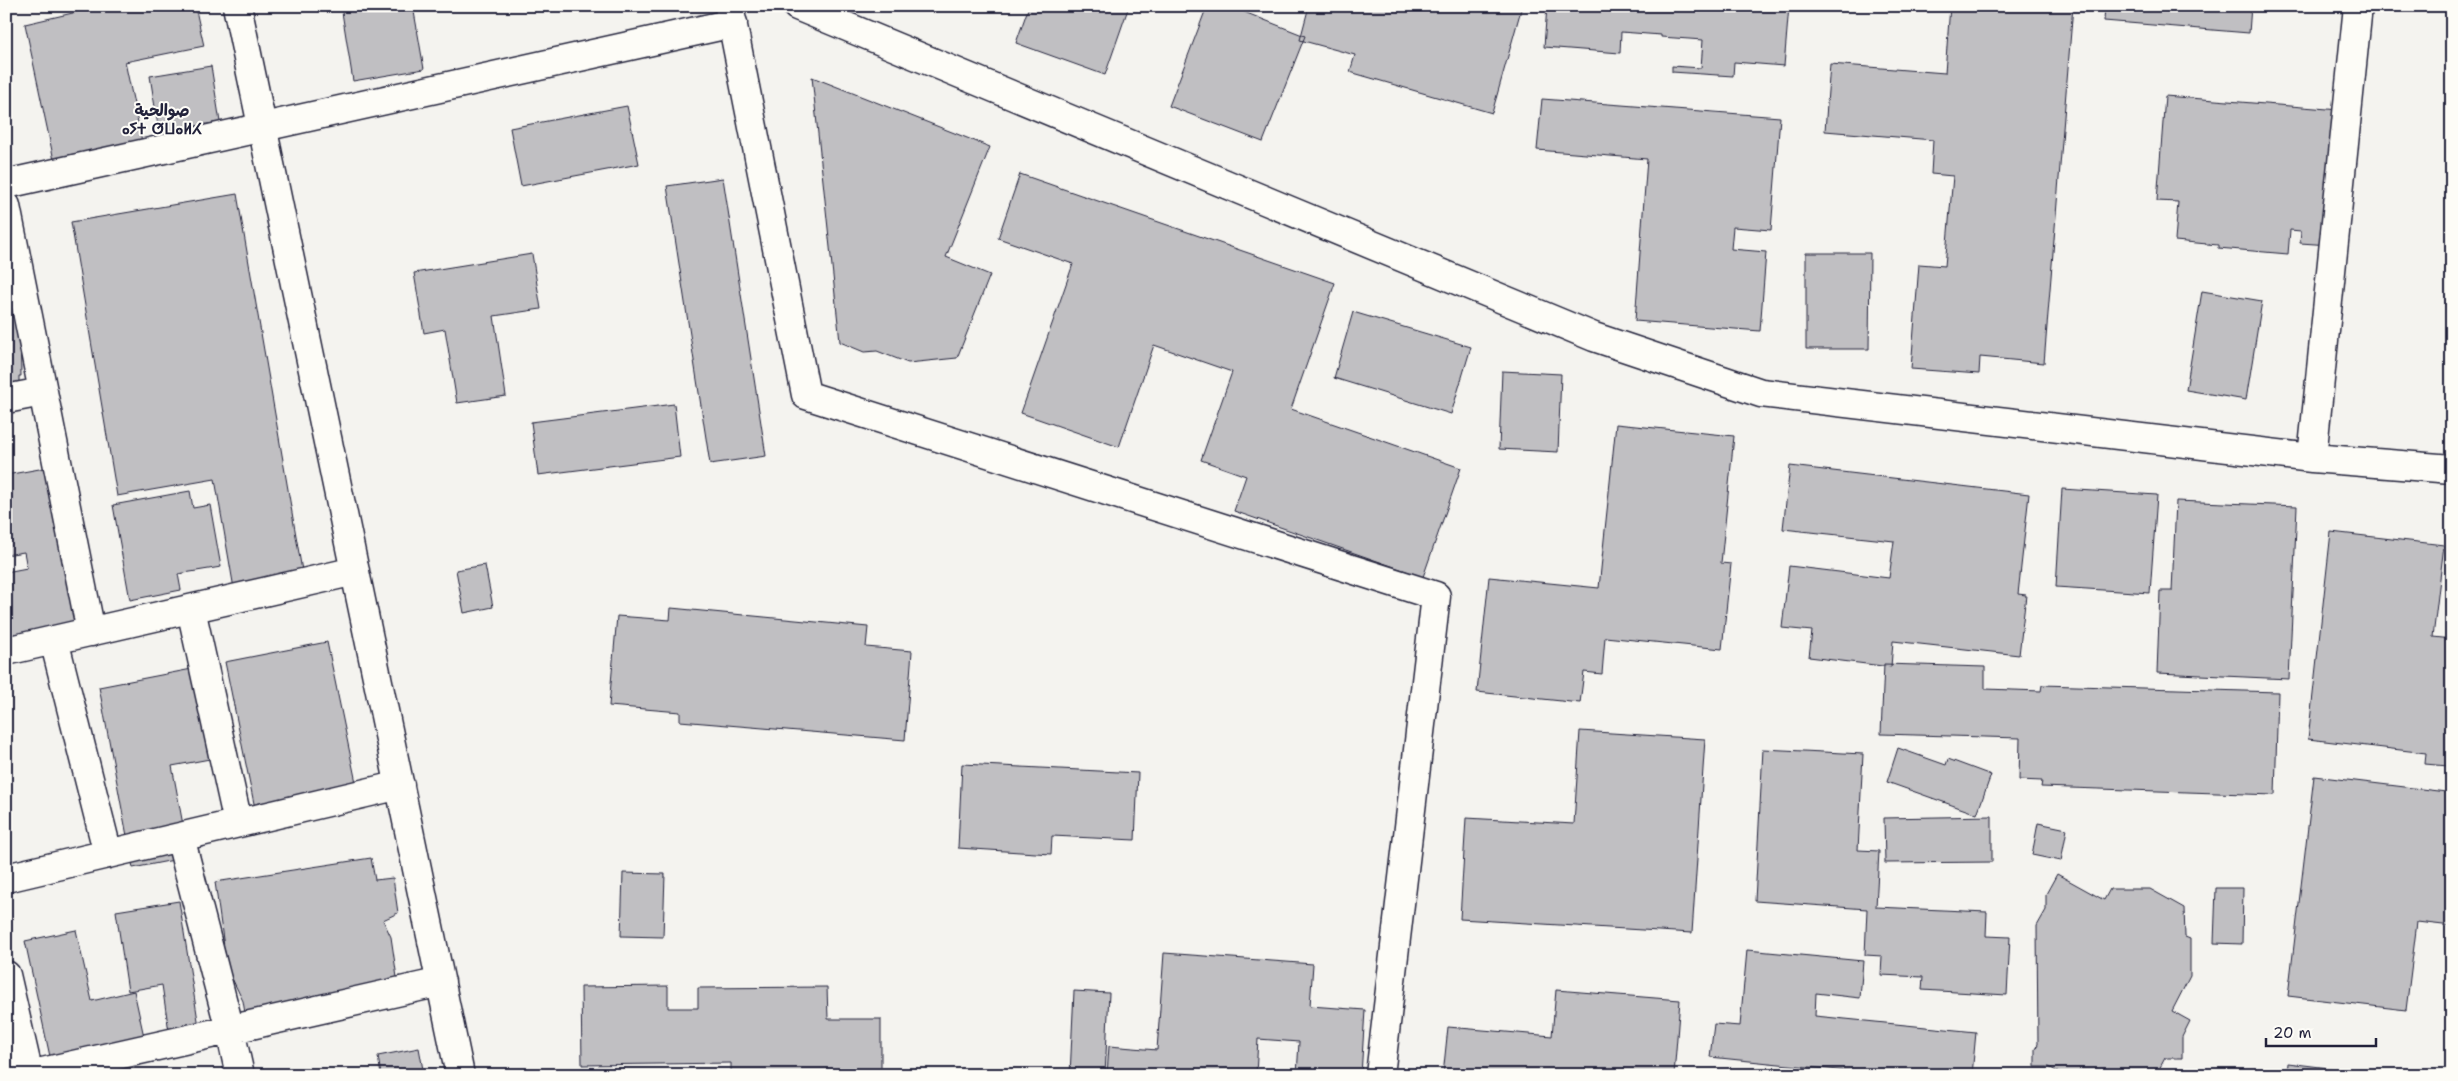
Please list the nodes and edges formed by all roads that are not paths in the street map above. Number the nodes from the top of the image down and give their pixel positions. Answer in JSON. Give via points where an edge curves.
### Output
{"nodes":[{"id":1,"x":236,"y":6,"type":"edge"},
{"id":2,"x":797,"y":6,"type":"edge"},
{"id":3,"x":2358,"y":6,"type":"edge"},
{"id":4,"x":731,"y":15,"type":"edge"},
{"id":5,"x":262,"y":129,"type":"junction"},
{"id":6,"x":6,"y":184,"type":"edge"},
{"id":7,"x":6,"y":206,"type":"edge"},
{"id":8,"x":42,"y":392,"type":"junction"},
{"id":9,"x":6,"y":399,"type":"edge"},
{"id":10,"x":2312,"y":458,"type":"junction"},
{"id":11,"x":2452,"y":469,"type":"edge"},
{"id":12,"x":355,"y":571,"type":"junction"},
{"id":13,"x":191,"y":609,"type":"junction"},
{"id":14,"x":91,"y":632,"type":"junction"},
{"id":15,"x":54,"y":640,"type":"junction"},
{"id":16,"x":6,"y":651,"type":"edge"},
{"id":17,"x":400,"y":785,"type":"junction"},
{"id":18,"x":238,"y":823,"type":"junction"},
{"id":19,"x":180,"y":837,"type":"junction"},
{"id":20,"x":108,"y":854,"type":"junction"},
{"id":21,"x":6,"y":878,"type":"edge"},
{"id":22,"x":6,"y":975,"type":"edge"},
{"id":23,"x":441,"y":982,"type":"junction"},
{"id":24,"x":230,"y":1030,"type":"junction"},
{"id":25,"x":29,"y":1075,"type":"edge"},
{"id":26,"x":240,"y":1075,"type":"edge"},
{"id":27,"x":460,"y":1075,"type":"edge"},
{"id":28,"x":1380,"y":1075,"type":"edge"}],
"edges":[{"from":1,"to":5,"type":"street"},
{"from":2,"to":10,"type":"street","via":[[1594,337],[1761,393]]},
{"from":3,"to":10,"type":"street"},
{"from":4,"to":5,"type":"street"},
{"from":4,"to":28,"type":"street","via":[[806,395],[1436,596]]},
{"from":5,"to":6,"type":"street"},
{"from":5,"to":12,"type":"street"},
{"from":7,"to":8,"type":"street"},
{"from":8,"to":9,"type":"street"},
{"from":8,"to":14,"type":"street"},
{"from":10,"to":11,"type":"street"},
{"from":12,"to":13,"type":"street"},
{"from":12,"to":17,"type":"street"},
{"from":13,"to":14,"type":"street"},
{"from":13,"to":18,"type":"street"},
{"from":14,"to":15,"type":"street"},
{"from":15,"to":16,"type":"street"},
{"from":15,"to":20,"type":"street"},
{"from":17,"to":18,"type":"street"},
{"from":17,"to":23,"type":"street"},
{"from":18,"to":19,"type":"street"},
{"from":19,"to":20,"type":"street"},
{"from":19,"to":24,"type":"street"},
{"from":20,"to":21,"type":"street"},
{"from":22,"to":25,"type":"street"},
{"from":23,"to":24,"type":"street"},
{"from":23,"to":27,"type":"street"},
{"from":24,"to":25,"type":"street"},
{"from":24,"to":26,"type":"street"}]}
